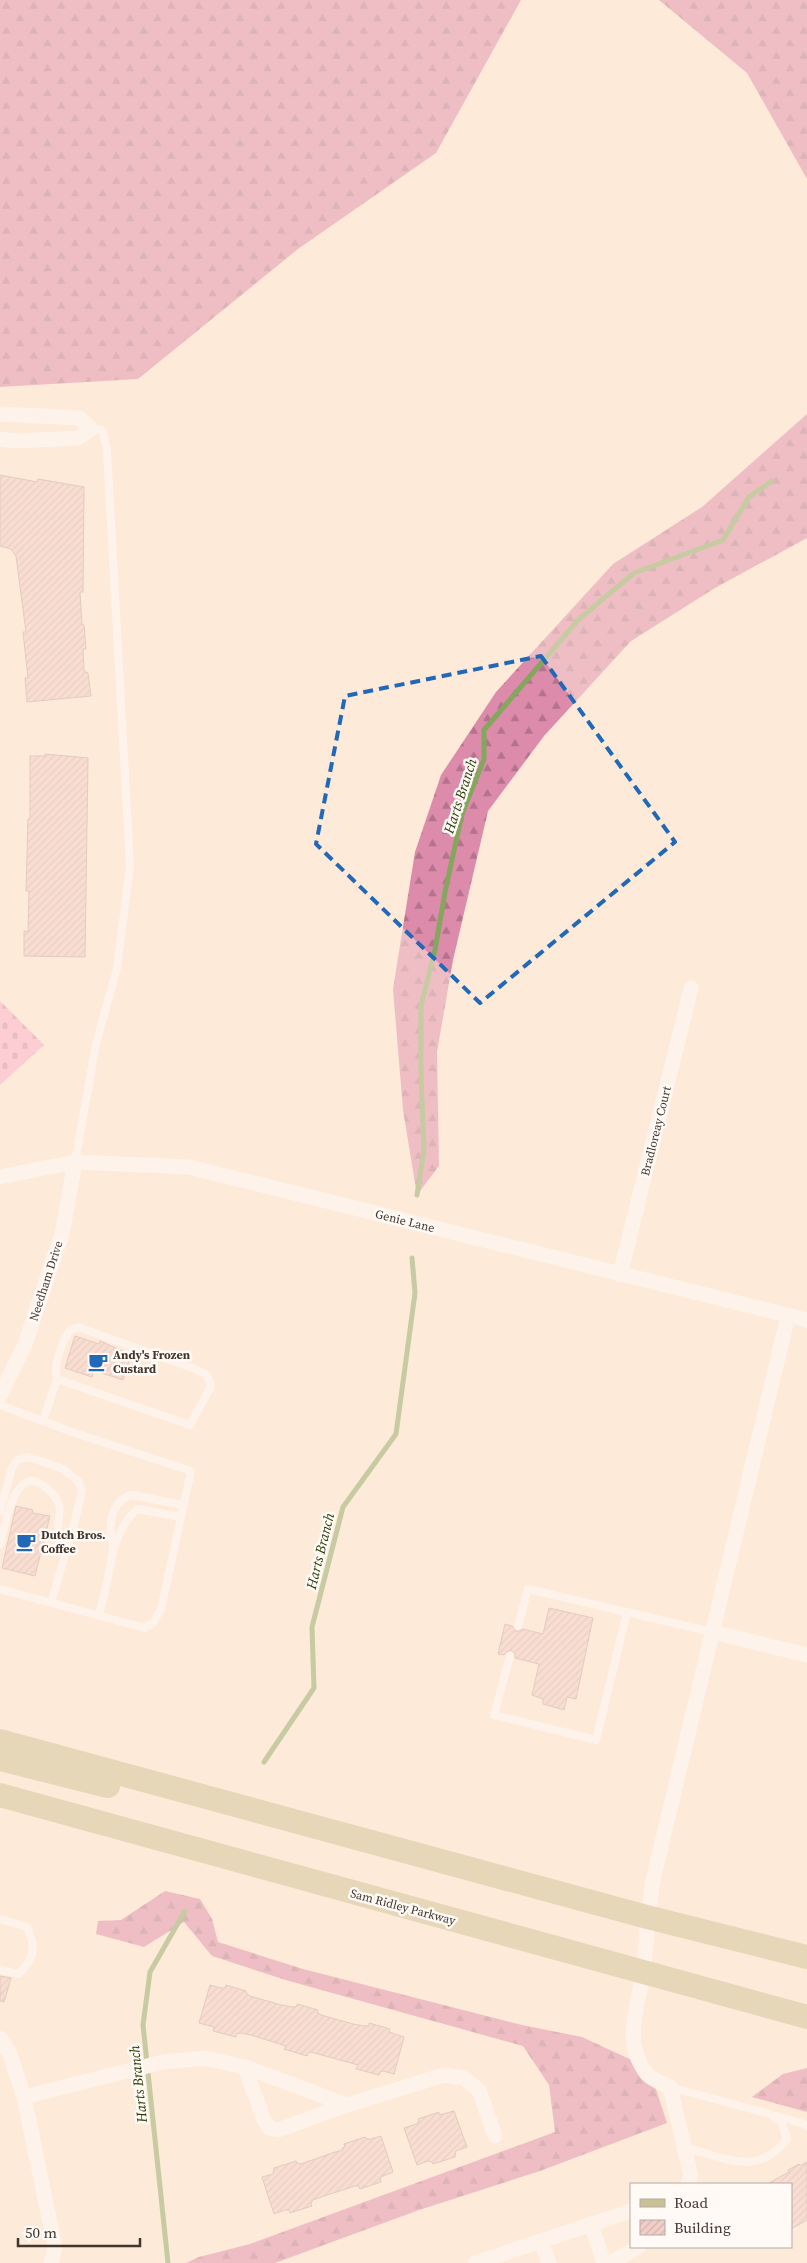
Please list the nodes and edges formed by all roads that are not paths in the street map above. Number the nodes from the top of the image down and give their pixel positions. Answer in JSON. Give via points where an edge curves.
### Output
{"nodes":[{"id":1,"x":0,"y":414,"type":"edge"},
{"id":2,"x":91,"y":429,"type":"junction"},
{"id":3,"x":0,"y":439,"type":"edge"},
{"id":4,"x":692,"y":988,"type":"dead end"},
{"id":5,"x":75,"y":1162,"type":"junction"},
{"id":6,"x":0,"y":1178,"type":"edge"},
{"id":7,"x":620,"y":1275,"type":"junction"},
{"id":8,"x":788,"y":1316,"type":"junction"},
{"id":9,"x":807,"y":1320,"type":"edge"},
{"id":10,"x":57,"y":1380,"type":"junction"},
{"id":11,"x":0,"y":1396,"type":"edge"},
{"id":12,"x":0,"y":1405,"type":"edge"},
{"id":13,"x":43,"y":1421,"type":"junction"},
{"id":14,"x":184,"y":1505,"type":"junction"},
{"id":15,"x":0,"y":1511,"type":"edge"},
{"id":16,"x":181,"y":1517,"type":"junction"},
{"id":17,"x":0,"y":1545,"type":"edge"},
{"id":18,"x":68,"y":1547,"type":"junction"},
{"id":19,"x":114,"y":1548,"type":"junction"},
{"id":20,"x":0,"y":1589,"type":"edge"},
{"id":21,"x":51,"y":1603,"type":"junction"},
{"id":22,"x":627,"y":1612,"type":"junction"},
{"id":23,"x":99,"y":1616,"type":"junction"},
{"id":24,"x":518,"y":1626,"type":"dead end"},
{"id":25,"x":712,"y":1632,"type":"junction"},
{"id":26,"x":807,"y":1655,"type":"edge"},
{"id":27,"x":510,"y":1656,"type":"dead end"},
{"id":28,"x":0,"y":1728,"type":"edge"},
{"id":29,"x":0,"y":1741,"type":"edge"},
{"id":30,"x":0,"y":1759,"type":"edge"},
{"id":31,"x":171,"y":1787,"type":"junction"},
{"id":32,"x":0,"y":1795,"type":"edge"},
{"id":33,"x":647,"y":1917,"type":"junction"},
{"id":34,"x":0,"y":1919,"type":"edge"},
{"id":35,"x":807,"y":1957,"type":"edge"},
{"id":36,"x":0,"y":1970,"type":"edge"},
{"id":37,"x":643,"y":1972,"type":"junction"},
{"id":38,"x":807,"y":2017,"type":"edge"},
{"id":39,"x":0,"y":2038,"type":"edge"},
{"id":40,"x":245,"y":2067,"type":"junction"},
{"id":41,"x":670,"y":2087,"type":"junction"},
{"id":42,"x":24,"y":2097,"type":"junction"},
{"id":43,"x":347,"y":2105,"type":"junction"},
{"id":44,"x":770,"y":2114,"type":"junction"},
{"id":45,"x":807,"y":2125,"type":"edge"},
{"id":46,"x":495,"y":2136,"type":"dead end"},
{"id":47,"x":684,"y":2147,"type":"junction"},
{"id":48,"x":688,"y":2183,"type":"edge"},
{"id":49,"x":630,"y":2211,"type":"edge"},
{"id":50,"x":591,"y":2224,"type":"junction"},
{"id":51,"x":541,"y":2241,"type":"junction"},
{"id":52,"x":636,"y":2248,"type":"edge"},
{"id":53,"x":51,"y":2263,"type":"edge"},
{"id":54,"x":475,"y":2263,"type":"edge"},
{"id":55,"x":549,"y":2263,"type":"edge"},
{"id":56,"x":604,"y":2263,"type":"edge"},
{"id":57,"x":610,"y":2263,"type":"edge"}],
"edges":[{"from":1,"to":2,"type":"street","via":[[80,418]]},
{"from":2,"to":3,"type":"street","via":[[78,438]]},
{"from":2,"to":5,"type":"lane","via":[[103,432],[107,451],[130,866],[117,968],[96,1044]]},
{"from":4,"to":7,"type":"street","name":"Bradloreay Court"},
{"from":5,"to":6,"type":"street","name":"Genie Lane"},
{"from":5,"to":7,"type":"street","name":"Genie Lane","via":[[189,1167]]},
{"from":5,"to":11,"type":"street","name":"Needham Drive","via":[[62,1234],[25,1344]]},
{"from":7,"to":8,"type":"street","name":"Genie Lane"},
{"from":8,"to":9,"type":"street","name":"Genie Lane"},
{"from":8,"to":25,"type":"street"},
{"from":10,"to":10,"type":"lane","via":[[190,1425],[211,1386],[207,1375],[196,1369],[78,1327],[65,1337],[55,1372]]},
{"from":10,"to":13,"type":"lane"},
{"from":12,"to":13,"type":"lane"},
{"from":13,"to":14,"type":"lane","via":[[191,1470]]},
{"from":14,"to":16,"type":"lane"},
{"from":14,"to":19,"type":"lane","via":[[147,1497],[124,1497],[114,1512],[110,1535]]},
{"from":15,"to":18,"type":"lane","via":[[17,1460],[29,1457],[63,1469],[78,1481],[82,1490]]},
{"from":16,"to":19,"type":"lane","via":[[138,1509],[123,1526]]},
{"from":16,"to":23,"type":"lane","via":[[161,1610],[153,1623],[145,1628]]},
{"from":17,"to":18,"type":"lane","via":[[12,1499],[29,1482],[38,1482],[57,1500],[60,1509],[58,1530]]},
{"from":18,"to":21,"type":"lane"},
{"from":19,"to":23,"type":"lane"},
{"from":20,"to":21,"type":"lane"},
{"from":21,"to":23,"type":"lane"},
{"from":22,"to":24,"type":"lane","via":[[528,1589]]},
{"from":22,"to":25,"type":"lane"},
{"from":22,"to":27,"type":"lane","via":[[596,1740],[494,1715]]},
{"from":25,"to":26,"type":"street"},
{"from":25,"to":33,"type":"street"},
{"from":28,"to":31,"type":"main road","via":[[125,1763],[151,1773]]},
{"from":29,"to":31,"type":"main road"},
{"from":30,"to":31,"type":"main road","via":[[144,1794]]},
{"from":31,"to":33,"type":"main road"},
{"from":32,"to":37,"type":"main road","name":"Sam Ridley Parkway"},
{"from":33,"to":35,"type":"main road"},
{"from":33,"to":37,"type":"street"},
{"from":34,"to":36,"type":"lane","via":[[27,1927],[35,1944],[29,1963],[19,1974]]},
{"from":37,"to":38,"type":"main road","name":"Sam Ridley Parkway"},
{"from":37,"to":41,"type":"street","via":[[633,2021],[634,2048],[648,2075]]},
{"from":39,"to":42,"type":"street","via":[[9,2052]]},
{"from":40,"to":42,"type":"street","via":[[204,2058],[163,2062]]},
{"from":40,"to":43,"type":"street"},
{"from":40,"to":43,"type":"street","via":[[269,2128],[278,2130]]},
{"from":41,"to":44,"type":"lane"},
{"from":41,"to":47,"type":"street"},
{"from":42,"to":53,"type":"street","via":[[55,2247]]},
{"from":43,"to":46,"type":"street","via":[[444,2074],[463,2078],[479,2090]]},
{"from":44,"to":45,"type":"lane"},
{"from":44,"to":47,"type":"lane","via":[[782,2123],[787,2139],[773,2154],[749,2163],[732,2162]]},
{"from":47,"to":48,"type":"street","via":[[691,2176]]},
{"from":49,"to":50,"type":"street"},
{"from":50,"to":51,"type":"street"},
{"from":50,"to":56,"type":"street"},
{"from":51,"to":54,"type":"street"},
{"from":51,"to":55,"type":"street"},
{"from":52,"to":57,"type":"street"}]}
